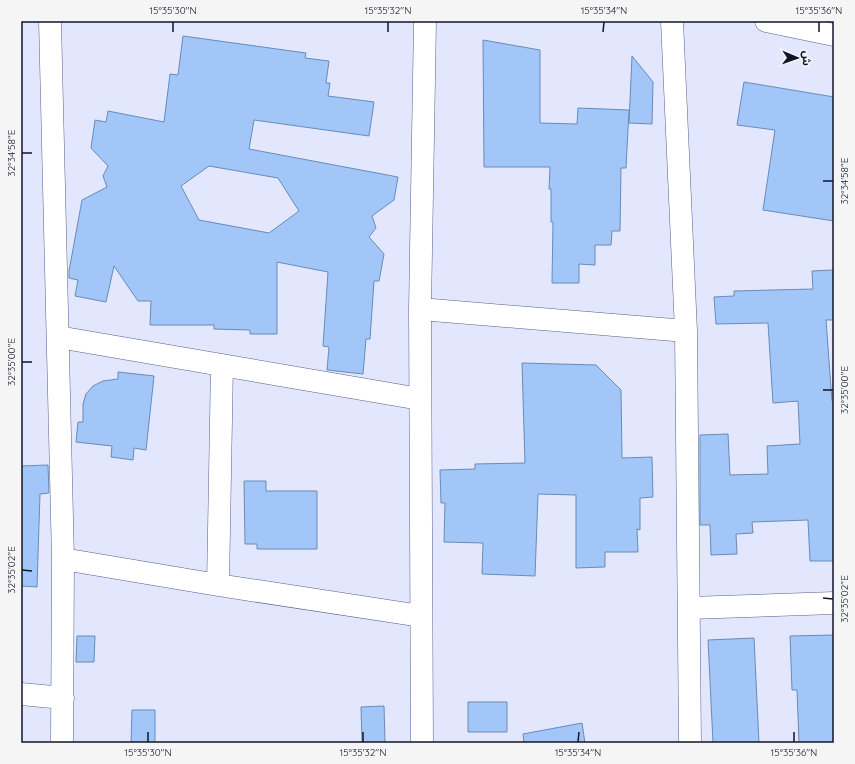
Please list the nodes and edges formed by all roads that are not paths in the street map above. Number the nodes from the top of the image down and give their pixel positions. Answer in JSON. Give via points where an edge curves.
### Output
{"nodes":[{"id":1,"x":50,"y":21,"type":"edge"},
{"id":2,"x":425,"y":21,"type":"edge"},
{"id":3,"x":672,"y":21,"type":"edge"},
{"id":4,"x":766,"y":21,"type":"edge"},
{"id":5,"x":834,"y":35,"type":"edge"},
{"id":6,"x":420,"y":309,"type":"junction"},
{"id":7,"x":686,"y":331,"type":"junction"},
{"id":8,"x":58,"y":337,"type":"junction"},
{"id":9,"x":222,"y":365,"type":"junction"},
{"id":10,"x":420,"y":399,"type":"junction"},
{"id":11,"x":63,"y":559,"type":"junction"},
{"id":12,"x":218,"y":585,"type":"junction"},
{"id":13,"x":834,"y":602,"type":"edge"},
{"id":14,"x":690,"y":608,"type":"junction"},
{"id":15,"x":421,"y":616,"type":"junction"},
{"id":16,"x":21,"y":694,"type":"edge"},
{"id":17,"x":62,"y":698,"type":"junction"},
{"id":18,"x":62,"y":743,"type":"edge"},
{"id":19,"x":422,"y":743,"type":"edge"},
{"id":20,"x":690,"y":743,"type":"edge"}],
"edges":[{"from":1,"to":8,"type":"street"},
{"from":2,"to":6,"type":"street"},
{"from":3,"to":7,"type":"street"},
{"from":4,"to":5,"type":"street"},
{"from":6,"to":7,"type":"street"},
{"from":6,"to":10,"type":"street"},
{"from":7,"to":14,"type":"street"},
{"from":8,"to":9,"type":"street"},
{"from":8,"to":11,"type":"street"},
{"from":9,"to":10,"type":"street"},
{"from":9,"to":12,"type":"street"},
{"from":10,"to":15,"type":"street"},
{"from":11,"to":12,"type":"street"},
{"from":11,"to":17,"type":"street"},
{"from":12,"to":15,"type":"street"},
{"from":13,"to":14,"type":"street"},
{"from":14,"to":20,"type":"street"},
{"from":15,"to":19,"type":"street"},
{"from":16,"to":17,"type":"street"},
{"from":17,"to":18,"type":"street"}]}
